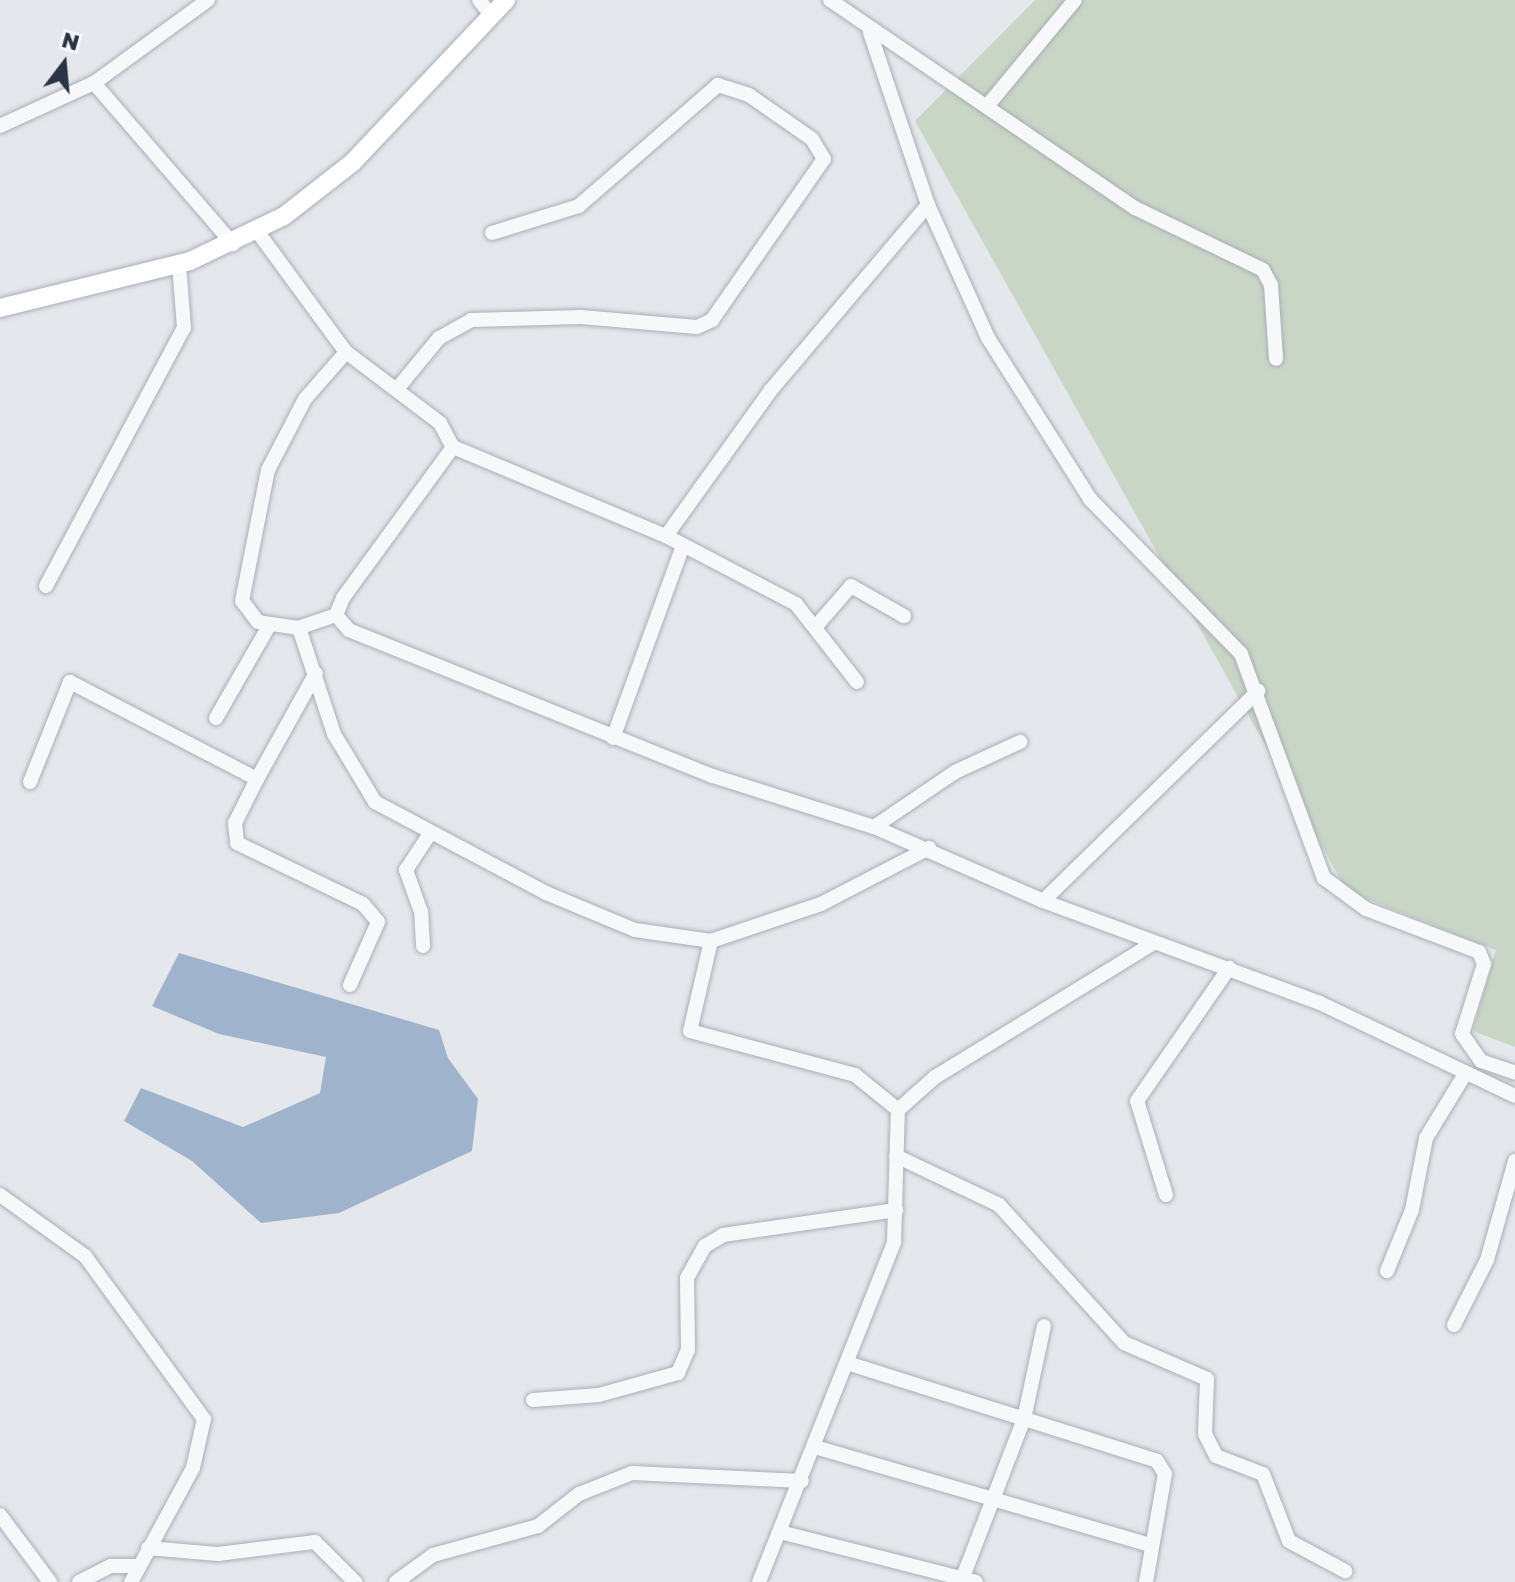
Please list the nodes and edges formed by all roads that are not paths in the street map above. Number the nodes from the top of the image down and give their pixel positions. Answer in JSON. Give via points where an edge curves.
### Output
{"nodes":[{"id":1,"x":208,"y":0,"type":"edge"},
{"id":2,"x":506,"y":0,"type":"edge"},
{"id":3,"x":830,"y":0,"type":"edge"},
{"id":4,"x":1075,"y":0,"type":"edge"},
{"id":5,"x":485,"y":8,"type":"edge"},
{"id":6,"x":870,"y":33,"type":"junction"},
{"id":7,"x":94,"y":83,"type":"junction"},
{"id":8,"x":988,"y":105,"type":"junction"},
{"id":9,"x":0,"y":126,"type":"edge"},
{"id":10,"x":928,"y":205,"type":"junction"},
{"id":11,"x":257,"y":231,"type":"junction"},
{"id":12,"x":492,"y":233,"type":"dead end"},
{"id":13,"x":233,"y":244,"type":"junction"},
{"id":14,"x":179,"y":264,"type":"junction"},
{"id":15,"x":1,"y":305,"type":"edge"},
{"id":16,"x":346,"y":352,"type":"junction"},
{"id":17,"x":1276,"y":359,"type":"dead end"},
{"id":18,"x":397,"y":389,"type":"junction"},
{"id":19,"x":453,"y":447,"type":"junction"},
{"id":20,"x":666,"y":536,"type":"junction"},
{"id":21,"x":683,"y":546,"type":"junction"},
{"id":22,"x":46,"y":586,"type":"dead end"},
{"id":23,"x":336,"y":615,"type":"junction"},
{"id":24,"x":904,"y":616,"type":"dead end"},
{"id":25,"x":270,"y":624,"type":"junction"},
{"id":26,"x":818,"y":624,"type":"junction"},
{"id":27,"x":299,"y":628,"type":"junction"},
{"id":28,"x":316,"y":673,"type":"junction"},
{"id":29,"x":857,"y":682,"type":"dead end"},
{"id":30,"x":1258,"y":691,"type":"junction"},
{"id":31,"x":216,"y":718,"type":"dead end"},
{"id":32,"x":613,"y":738,"type":"junction"},
{"id":33,"x":1020,"y":742,"type":"dead end"},
{"id":34,"x":257,"y":779,"type":"junction"},
{"id":35,"x":30,"y":782,"type":"dead end"},
{"id":36,"x":874,"y":827,"type":"junction"},
{"id":37,"x":429,"y":835,"type":"junction"},
{"id":38,"x":929,"y":848,"type":"junction"},
{"id":39,"x":1043,"y":901,"type":"junction"},
{"id":40,"x":711,"y":941,"type":"junction"},
{"id":41,"x":1154,"y":943,"type":"junction"},
{"id":42,"x":423,"y":946,"type":"dead end"},
{"id":43,"x":1229,"y":968,"type":"junction"},
{"id":44,"x":350,"y":985,"type":"dead end"},
{"id":45,"x":1515,"y":1073,"type":"edge"},
{"id":46,"x":1465,"y":1074,"type":"junction"},
{"id":47,"x":1515,"y":1096,"type":"edge"},
{"id":48,"x":898,"y":1110,"type":"junction"},
{"id":49,"x":896,"y":1156,"type":"junction"},
{"id":50,"x":1515,"y":1161,"type":"edge"},
{"id":51,"x":0,"y":1195,"type":"edge"},
{"id":52,"x":1166,"y":1195,"type":"dead end"},
{"id":53,"x":896,"y":1210,"type":"junction"},
{"id":54,"x":1387,"y":1271,"type":"dead end"},
{"id":55,"x":1454,"y":1325,"type":"dead end"},
{"id":56,"x":1044,"y":1326,"type":"dead end"},
{"id":57,"x":847,"y":1363,"type":"junction"},
{"id":58,"x":533,"y":1400,"type":"dead end"},
{"id":59,"x":1024,"y":1419,"type":"junction"},
{"id":60,"x":815,"y":1447,"type":"junction"},
{"id":61,"x":802,"y":1481,"type":"junction"},
{"id":62,"x":993,"y":1500,"type":"junction"},
{"id":63,"x":0,"y":1515,"type":"edge"},
{"id":64,"x":780,"y":1532,"type":"junction"},
{"id":65,"x":1151,"y":1545,"type":"junction"},
{"id":66,"x":148,"y":1548,"type":"junction"},
{"id":67,"x":138,"y":1566,"type":"junction"},
{"id":68,"x":1345,"y":1571,"type":"dead end"},
{"id":69,"x":967,"y":1580,"type":"edge"},
{"id":70,"x":50,"y":1582,"type":"edge"},
{"id":71,"x":79,"y":1582,"type":"edge"},
{"id":72,"x":131,"y":1582,"type":"edge"},
{"id":73,"x":355,"y":1582,"type":"edge"},
{"id":74,"x":396,"y":1582,"type":"edge"},
{"id":75,"x":759,"y":1582,"type":"edge"},
{"id":76,"x":1146,"y":1582,"type":"edge"}],
"edges":[{"from":1,"to":7,"type":"street"},
{"from":2,"to":5,"type":"main road"},
{"from":3,"to":6,"type":"street"},
{"from":4,"to":8,"type":"street"},
{"from":5,"to":11,"type":"main road","via":[[334,180]]},
{"from":6,"to":8,"type":"street"},
{"from":6,"to":10,"type":"street"},
{"from":7,"to":9,"type":"street"},
{"from":7,"to":13,"type":"street"},
{"from":8,"to":17,"type":"street","via":[[1135,208],[1263,270],[1271,285]]},
{"from":10,"to":20,"type":"street","via":[[771,390]]},
{"from":10,"to":30,"type":"street","via":[[988,338],[1090,499],[1241,654]]},
{"from":11,"to":13,"type":"main road"},
{"from":11,"to":16,"type":"street"},
{"from":12,"to":18,"type":"street","via":[[579,206],[718,85],[749,95],[812,139],[824,159],[818,178],[712,320],[697,327],[581,317],[471,320],[439,338]]},
{"from":13,"to":14,"type":"main road"},
{"from":14,"to":15,"type":"main road"},
{"from":14,"to":22,"type":"street","via":[[184,328]]},
{"from":16,"to":18,"type":"street"},
{"from":16,"to":25,"type":"street","via":[[286,428],[257,505],[242,601],[258,622]]},
{"from":18,"to":19,"type":"street","via":[[440,423]]},
{"from":19,"to":20,"type":"street"},
{"from":19,"to":23,"type":"street"},
{"from":20,"to":21,"type":"street"},
{"from":21,"to":26,"type":"street","via":[[796,604]]},
{"from":21,"to":32,"type":"street"},
{"from":23,"to":27,"type":"street"},
{"from":23,"to":32,"type":"street","via":[[381,645]]},
{"from":24,"to":26,"type":"street","via":[[851,586]]},
{"from":25,"to":27,"type":"street"},
{"from":25,"to":31,"type":"street"},
{"from":26,"to":29,"type":"street"},
{"from":27,"to":28,"type":"street"},
{"from":28,"to":34,"type":"street"},
{"from":28,"to":37,"type":"street","via":[[355,776],[375,802]]},
{"from":30,"to":39,"type":"street"},
{"from":30,"to":45,"type":"street","via":[[1324,878],[1366,909],[1479,952],[1484,964],[1462,1034],[1481,1061]]},
{"from":32,"to":36,"type":"street"},
{"from":33,"to":36,"type":"street","via":[[955,772]]},
{"from":34,"to":35,"type":"street","via":[[70,682]]},
{"from":34,"to":44,"type":"street","via":[[235,823],[237,843],[363,904],[378,922]]},
{"from":36,"to":38,"type":"street"},
{"from":37,"to":40,"type":"street","via":[[635,930]]},
{"from":37,"to":42,"type":"street","via":[[406,870],[421,912]]},
{"from":38,"to":39,"type":"street"},
{"from":38,"to":40,"type":"street","via":[[821,904]]},
{"from":39,"to":41,"type":"street"},
{"from":40,"to":48,"type":"street","via":[[690,1031],[855,1075]]},
{"from":41,"to":43,"type":"street"},
{"from":41,"to":48,"type":"street","via":[[935,1077]]},
{"from":43,"to":46,"type":"street","via":[[1320,1003]]},
{"from":43,"to":52,"type":"street","via":[[1137,1101]]},
{"from":46,"to":47,"type":"street"},
{"from":46,"to":54,"type":"street","via":[[1426,1138],[1412,1210]]},
{"from":48,"to":49,"type":"street"},
{"from":49,"to":53,"type":"street"},
{"from":49,"to":68,"type":"street","via":[[999,1205],[1134,1351],[1207,1379],[1208,1445],[1227,1462],[1263,1474],[1289,1541]]},
{"from":50,"to":55,"type":"street","via":[[1487,1260]]},
{"from":51,"to":66,"type":"street","via":[[85,1256],[200,1409],[200,1450]]},
{"from":53,"to":57,"type":"street","via":[[894,1242]]},
{"from":53,"to":58,"type":"street","via":[[723,1235],[705,1246],[687,1278],[688,1350],[678,1373],[599,1395]]},
{"from":56,"to":59,"type":"street"},
{"from":57,"to":59,"type":"street"},
{"from":57,"to":60,"type":"street"},
{"from":59,"to":62,"type":"street"},
{"from":59,"to":65,"type":"street","via":[[1157,1461],[1165,1474]]},
{"from":60,"to":61,"type":"street"},
{"from":60,"to":62,"type":"street"},
{"from":61,"to":64,"type":"street"},
{"from":61,"to":74,"type":"street","via":[[632,1473],[579,1494],[538,1526],[433,1555]]},
{"from":62,"to":65,"type":"street"},
{"from":62,"to":69,"type":"street"},
{"from":63,"to":70,"type":"street"},
{"from":64,"to":69,"type":"street"},
{"from":64,"to":75,"type":"street"},
{"from":65,"to":76,"type":"street"},
{"from":66,"to":67,"type":"street"},
{"from":66,"to":73,"type":"street","via":[[218,1554],[315,1542]]},
{"from":67,"to":71,"type":"street","via":[[111,1566]]},
{"from":67,"to":72,"type":"street"}]}
